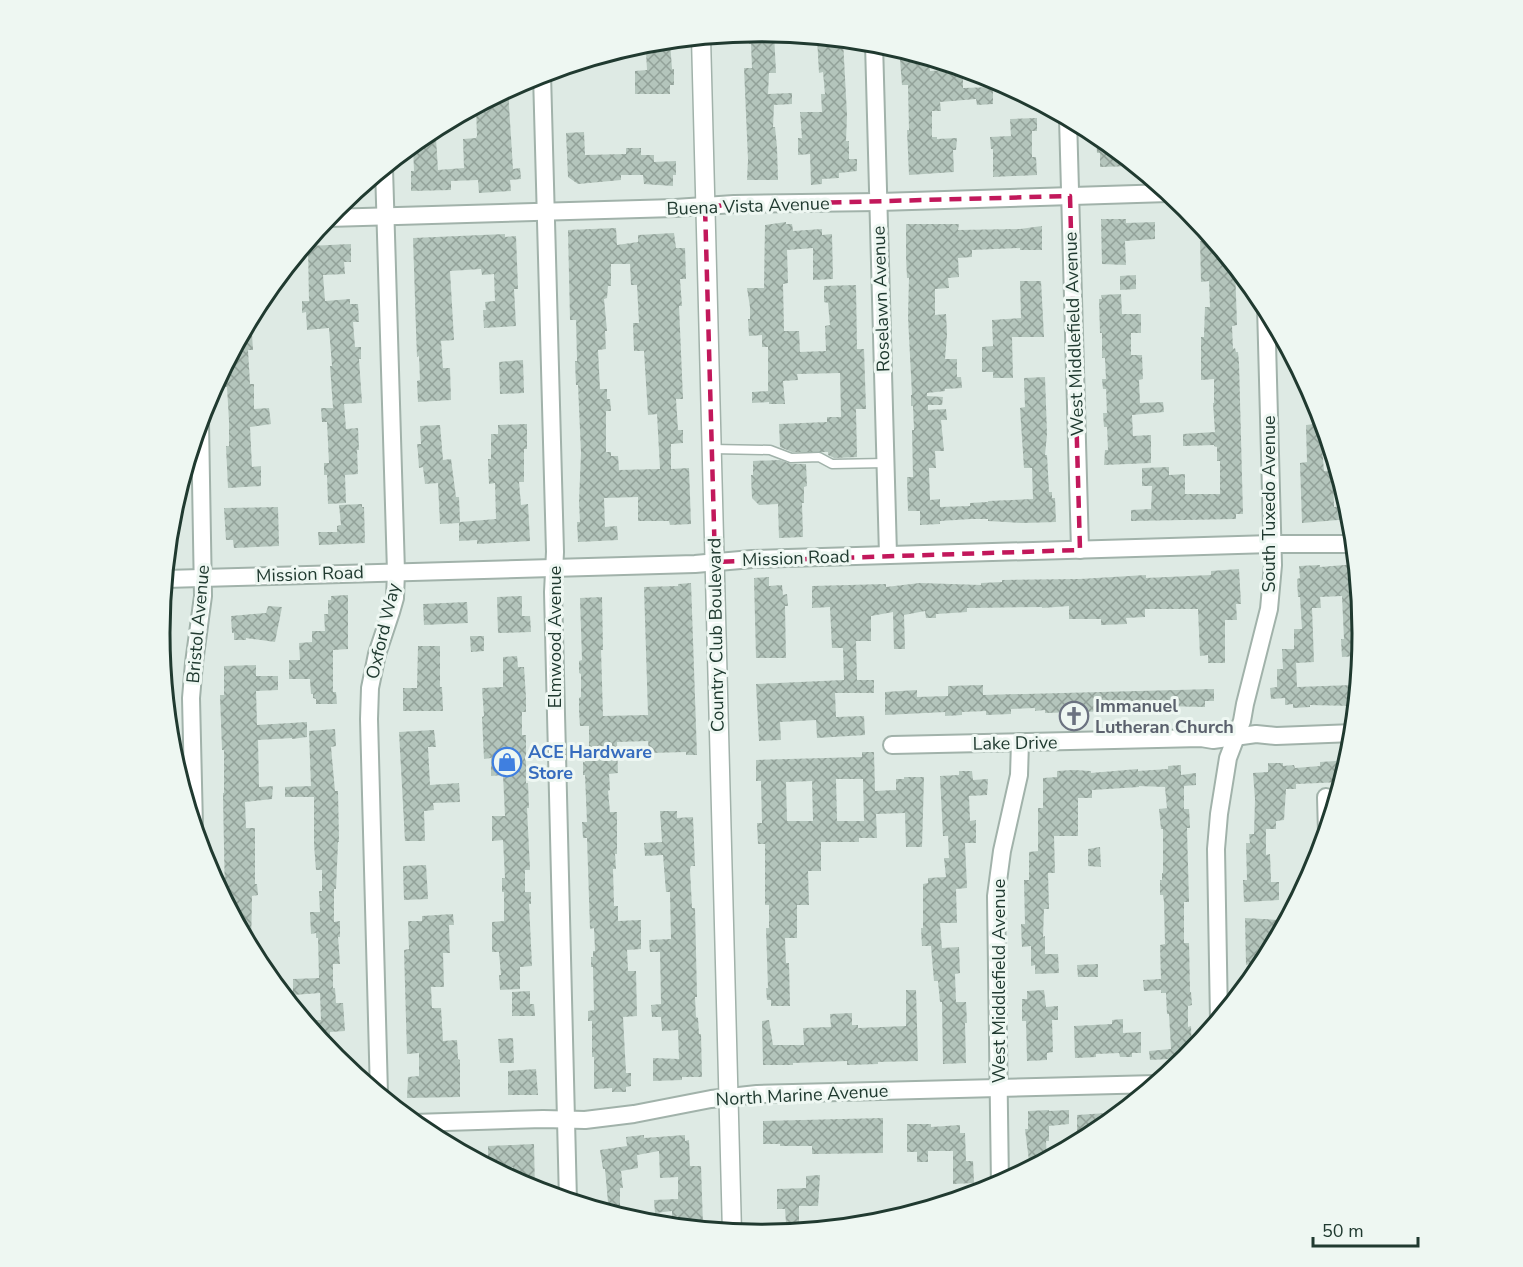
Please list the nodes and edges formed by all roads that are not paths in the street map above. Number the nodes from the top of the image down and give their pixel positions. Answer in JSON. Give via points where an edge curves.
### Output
{"nodes":[{"id":1,"x":701,"y":45,"type":"edge"},
{"id":2,"x":874,"y":53,"type":"edge"},
{"id":3,"x":542,"y":84,"type":"edge"},
{"id":4,"x":1068,"y":128,"type":"edge"},
{"id":5,"x":384,"y":178,"type":"edge"},
{"id":6,"x":1157,"y":193,"type":"edge"},
{"id":7,"x":1070,"y":196,"type":"junction"},
{"id":8,"x":879,"y":202,"type":"junction"},
{"id":9,"x":705,"y":206,"type":"junction"},
{"id":10,"x":546,"y":211,"type":"junction"},
{"id":11,"x":386,"y":216,"type":"junction"},
{"id":12,"x":341,"y":218,"type":"edge"},
{"id":13,"x":1267,"y":326,"type":"edge"},
{"id":14,"x":200,"y":445,"type":"edge"},
{"id":15,"x":712,"y":449,"type":"junction"},
{"id":16,"x":886,"y":463,"type":"junction"},
{"id":17,"x":1273,"y":544,"type":"junction"},
{"id":18,"x":1346,"y":544,"type":"edge"},
{"id":19,"x":1080,"y":550,"type":"junction"},
{"id":20,"x":888,"y":555,"type":"junction"},
{"id":21,"x":715,"y":562,"type":"junction"},
{"id":22,"x":554,"y":568,"type":"junction"},
{"id":23,"x":396,"y":572,"type":"junction"},
{"id":24,"x":203,"y":578,"type":"junction"},
{"id":25,"x":173,"y":579,"type":"edge"},
{"id":26,"x":1344,"y":734,"type":"edge"},
{"id":27,"x":1236,"y":737,"type":"junction"},
{"id":28,"x":1020,"y":742,"type":"junction"},
{"id":29,"x":892,"y":745,"type":"dead end"},
{"id":30,"x":1326,"y":797,"type":"dead end"},
{"id":31,"x":193,"y":798,"type":"edge"},
{"id":32,"x":1326,"y":809,"type":"edge"},
{"id":33,"x":1219,"y":1009,"type":"edge"},
{"id":34,"x":378,"y":1084,"type":"edge"},
{"id":35,"x":1145,"y":1084,"type":"edge"},
{"id":36,"x":998,"y":1087,"type":"junction"},
{"id":37,"x":728,"y":1097,"type":"junction"},
{"id":38,"x":566,"y":1120,"type":"junction"},
{"id":39,"x":430,"y":1123,"type":"edge"},
{"id":40,"x":1000,"y":1175,"type":"edge"},
{"id":41,"x":568,"y":1193,"type":"edge"},
{"id":42,"x":732,"y":1224,"type":"edge"}],
"edges":[{"from":1,"to":9,"type":"street","name":"Country Club Boulevard"},
{"from":2,"to":8,"type":"street","name":"Roselawn Avenue"},
{"from":3,"to":10,"type":"street","name":"Elmwood Avenue"},
{"from":4,"to":7,"type":"street","name":"West Middlefield Avenue"},
{"from":5,"to":11,"type":"street","name":"Oxford Way"},
{"from":6,"to":7,"type":"street","name":"Buena Vista Avenue"},
{"from":7,"to":8,"type":"street","name":"Buena Vista Avenue"},
{"from":7,"to":19,"type":"street","name":"West Middlefield Avenue"},
{"from":8,"to":9,"type":"street","name":"Buena Vista Avenue"},
{"from":8,"to":16,"type":"street","name":"Roselawn Avenue"},
{"from":9,"to":10,"type":"street","name":"Buena Vista Avenue"},
{"from":9,"to":15,"type":"street","name":"Country Club Boulevard"},
{"from":10,"to":11,"type":"street","name":"Buena Vista Avenue"},
{"from":10,"to":22,"type":"street","name":"Elmwood Avenue"},
{"from":11,"to":12,"type":"street","name":"Buena Vista Avenue"},
{"from":11,"to":23,"type":"street","name":"Oxford Way"},
{"from":13,"to":17,"type":"street","name":"South Tuxedo Avenue"},
{"from":14,"to":24,"type":"street","name":"Bristol Avenue"},
{"from":15,"to":16,"type":"lane","via":[[770,450],[791,458],[819,457],[832,464]]},
{"from":15,"to":21,"type":"street","name":"Country Club Boulevard"},
{"from":16,"to":20,"type":"street","name":"Roselawn Avenue"},
{"from":17,"to":18,"type":"street","name":"Mission Road"},
{"from":17,"to":19,"type":"street","name":"Mission Road"},
{"from":17,"to":27,"type":"street","name":"South Tuxedo Avenue","via":[[1269,609]]},
{"from":19,"to":20,"type":"street","name":"Mission Road"},
{"from":20,"to":21,"type":"street","name":"Mission Road"},
{"from":21,"to":22,"type":"street","name":"Mission Road"},
{"from":21,"to":37,"type":"street","name":"Country Club Boulevard"},
{"from":22,"to":23,"type":"street","name":"Mission Road"},
{"from":22,"to":38,"type":"street","name":"Elmwood Avenue"},
{"from":23,"to":24,"type":"street","name":"Mission Road"},
{"from":23,"to":34,"type":"street","name":"Oxford Way","via":[[395,598],[370,687]]},
{"from":24,"to":25,"type":"street","name":"Mission Road"},
{"from":24,"to":31,"type":"street","name":"Bristol Avenue","via":[[191,698]]},
{"from":26,"to":27,"type":"street","name":"Lake Drive"},
{"from":27,"to":28,"type":"street","name":"Lake Drive"},
{"from":27,"to":33,"type":"street","name":"South Tuxedo Avenue","via":[[1228,758],[1216,849]]},
{"from":28,"to":29,"type":"street","name":"Lake Drive"},
{"from":28,"to":36,"type":"street","name":"West Middlefield Avenue","via":[[1019,775],[996,896]]},
{"from":30,"to":32,"type":"street"},
{"from":35,"to":36,"type":"street","name":"North Marine Avenue"},
{"from":36,"to":37,"type":"street","name":"North Marine Avenue"},
{"from":36,"to":40,"type":"street","name":"West Middlefield Avenue"},
{"from":37,"to":38,"type":"street","name":"North Marine Avenue","via":[[634,1114]]},
{"from":37,"to":42,"type":"street","name":"Country Club Boulevard"},
{"from":38,"to":39,"type":"street","name":"North Marine Avenue"},
{"from":38,"to":41,"type":"street","name":"Elmwood Avenue"}]}
